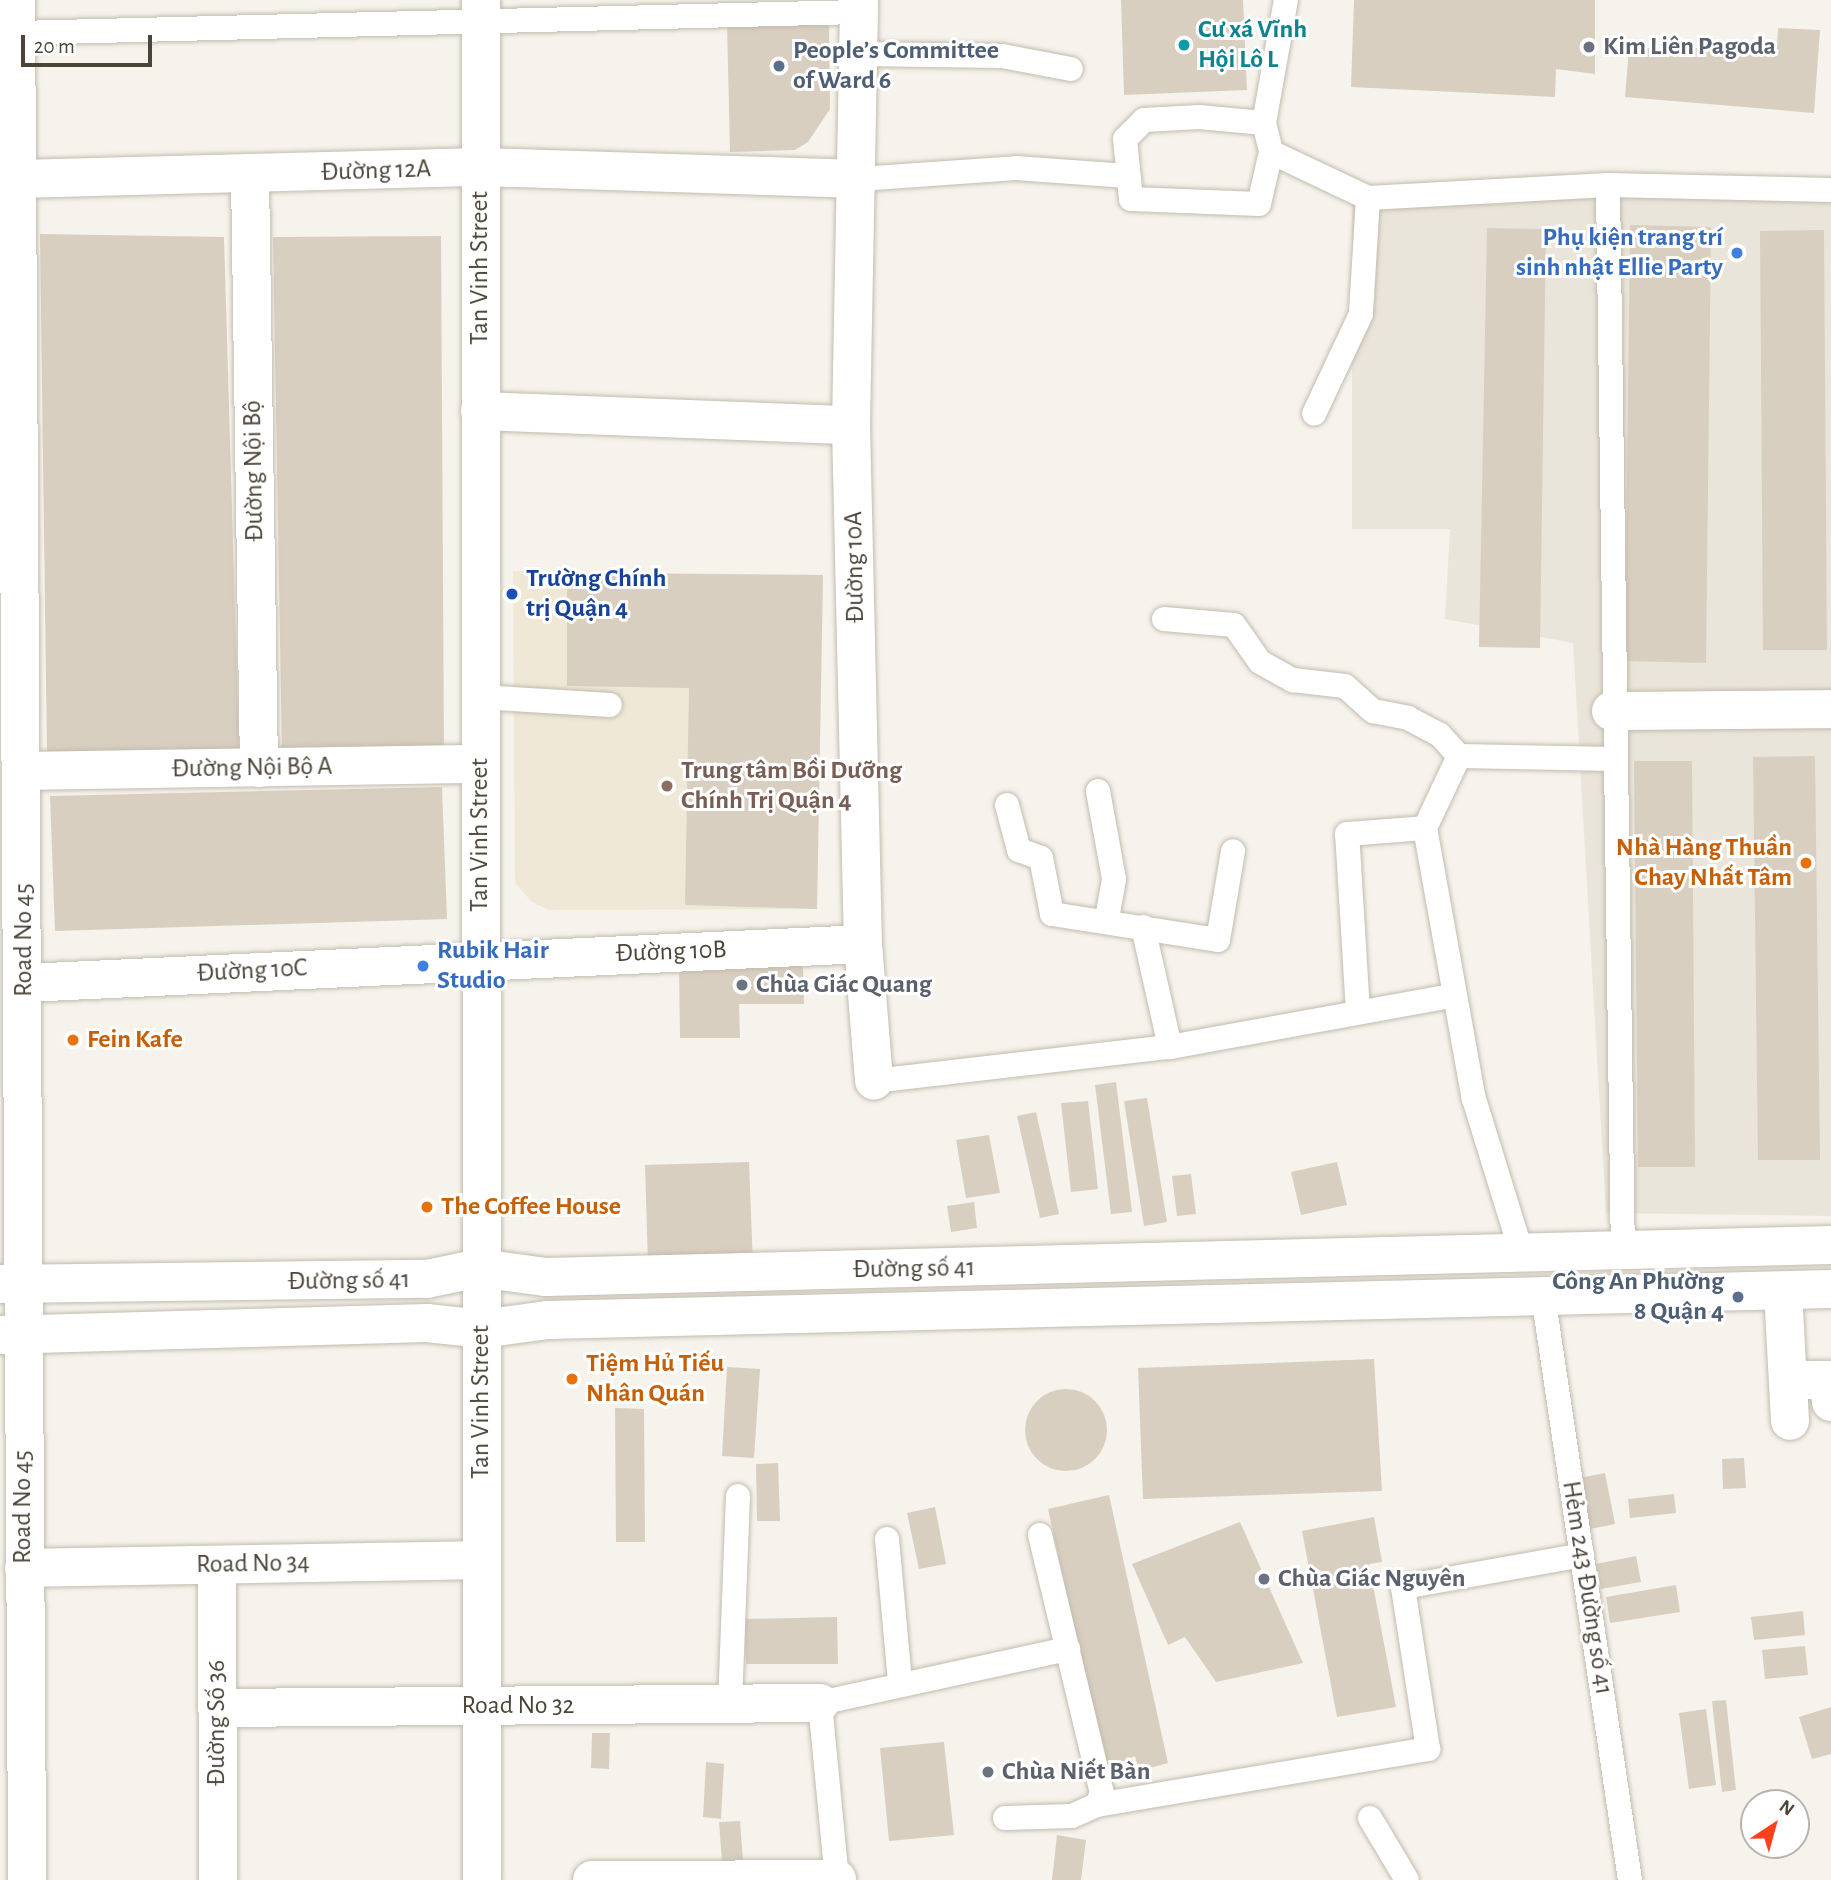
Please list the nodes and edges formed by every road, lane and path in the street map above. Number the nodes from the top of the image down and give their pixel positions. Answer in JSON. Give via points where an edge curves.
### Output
{"nodes":[{"id":1,"x":1286,"y":0,"type":"edge"},
{"id":2,"x":859,"y":6,"type":"edge"},
{"id":3,"x":481,"y":12,"type":"edge"},
{"id":4,"x":17,"y":16,"type":"edge"},
{"id":5,"x":859,"y":54,"type":"junction"},
{"id":6,"x":1071,"y":69,"type":"dead end"},
{"id":7,"x":1264,"y":123,"type":"junction"},
{"id":8,"x":1271,"y":152,"type":"junction"},
{"id":9,"x":481,"y":167,"type":"junction"},
{"id":10,"x":250,"y":175,"type":"junction"},
{"id":11,"x":1127,"y":176,"type":"junction"},
{"id":12,"x":18,"y":179,"type":"junction"},
{"id":13,"x":860,"y":179,"type":"junction"},
{"id":14,"x":1608,"y":185,"type":"junction"},
{"id":15,"x":1831,"y":190,"type":"edge"},
{"id":16,"x":1368,"y":198,"type":"junction"},
{"id":17,"x":9,"y":273,"type":"edge"},
{"id":18,"x":480,"y":411,"type":"junction"},
{"id":19,"x":1314,"y":414,"type":"dead end"},
{"id":20,"x":852,"y":425,"type":"junction"},
{"id":21,"x":1164,"y":618,"type":"dead end"},
{"id":22,"x":11,"y":648,"type":"edge"},
{"id":23,"x":480,"y":697,"type":"junction"},
{"id":24,"x":610,"y":705,"type":"dead end"},
{"id":25,"x":1831,"y":709,"type":"edge"},
{"id":26,"x":1611,"y":711,"type":"junction"},
{"id":27,"x":1458,"y":756,"type":"junction"},
{"id":28,"x":1614,"y":759,"type":"junction"},
{"id":29,"x":480,"y":764,"type":"junction"},
{"id":30,"x":259,"y":768,"type":"junction"},
{"id":31,"x":23,"y":771,"type":"junction"},
{"id":32,"x":1098,"y":791,"type":"dead end"},
{"id":33,"x":1007,"y":805,"type":"dead end"},
{"id":34,"x":1425,"y":828,"type":"junction"},
{"id":35,"x":1233,"y":851,"type":"dead end"},
{"id":36,"x":1107,"y":918,"type":"junction"},
{"id":37,"x":1143,"y":928,"type":"junction"},
{"id":38,"x":863,"y":944,"type":"junction"},
{"id":39,"x":479,"y":959,"type":"junction"},
{"id":40,"x":25,"y":983,"type":"junction"},
{"id":41,"x":1451,"y":996,"type":"junction"},
{"id":42,"x":1358,"y":1012,"type":"junction"},
{"id":43,"x":1170,"y":1047,"type":"junction"},
{"id":44,"x":874,"y":1081,"type":"joint"},
{"id":45,"x":1831,"y":1245,"type":"edge"},
{"id":46,"x":1623,"y":1253,"type":"junction"},
{"id":47,"x":1523,"y":1257,"type":"junction"},
{"id":48,"x":480,"y":1268,"type":"junction"},
{"id":49,"x":10,"y":1283,"type":"edge"},
{"id":50,"x":1831,"y":1289,"type":"edge"},
{"id":51,"x":1783,"y":1291,"type":"junction"},
{"id":52,"x":1543,"y":1295,"type":"junction"},
{"id":53,"x":482,"y":1329,"type":"junction"},
{"id":54,"x":11,"y":1336,"type":"edge"},
{"id":55,"x":1788,"y":1380,"type":"junction"},
{"id":56,"x":1831,"y":1402,"type":"edge"},
{"id":57,"x":1790,"y":1421,"type":"dead end"},
{"id":58,"x":738,"y":1496,"type":"dead end"},
{"id":59,"x":1040,"y":1535,"type":"dead end"},
{"id":60,"x":887,"y":1539,"type":"dead end"},
{"id":61,"x":1582,"y":1555,"type":"junction"},
{"id":62,"x":482,"y":1560,"type":"junction"},
{"id":63,"x":217,"y":1565,"type":"junction"},
{"id":64,"x":24,"y":1568,"type":"junction"},
{"id":65,"x":1068,"y":1649,"type":"junction"},
{"id":66,"x":900,"y":1683,"type":"junction"},
{"id":67,"x":820,"y":1703,"type":"junction"},
{"id":68,"x":730,"y":1704,"type":"junction"},
{"id":69,"x":482,"y":1706,"type":"junction"},
{"id":70,"x":217,"y":1708,"type":"junction"},
{"id":71,"x":1097,"y":1805,"type":"junction"},
{"id":72,"x":1005,"y":1818,"type":"dead end"},
{"id":73,"x":1370,"y":1818,"type":"dead end"},
{"id":74,"x":27,"y":1880,"type":"edge"},
{"id":75,"x":218,"y":1880,"type":"edge"},
{"id":76,"x":482,"y":1880,"type":"edge"},
{"id":77,"x":592,"y":1880,"type":"edge"},
{"id":78,"x":837,"y":1880,"type":"edge"},
{"id":79,"x":1407,"y":1880,"type":"edge"},
{"id":80,"x":1630,"y":1880,"type":"edge"}],
"edges":[{"from":1,"to":7,"type":"lane"},
{"from":2,"to":3,"type":"lane"},
{"from":2,"to":5,"type":"street","name":"Đường 10A"},
{"from":3,"to":4,"type":"lane"},
{"from":3,"to":9,"type":"street","name":"Tan Vinh Street"},
{"from":4,"to":12,"type":"street","name":"Road No 45"},
{"from":5,"to":6,"type":"lane","via":[[1002,56]]},
{"from":5,"to":13,"type":"street","name":"Đường 10A"},
{"from":7,"to":8,"type":"lane"},
{"from":7,"to":11,"type":"lane","via":[[1144,120],[1125,139]]},
{"from":8,"to":11,"type":"lane","via":[[1259,204],[1131,199]]},
{"from":8,"to":16,"type":"lane"},
{"from":9,"to":10,"type":"street","name":"Đường 12A"},
{"from":9,"to":13,"type":"street","name":"Đường 12A"},
{"from":9,"to":18,"type":"street","name":"Tan Vinh Street"},
{"from":10,"to":12,"type":"street","name":"Đường 12A"},
{"from":10,"to":30,"type":"street","name":"Đường Nội Bộ"},
{"from":11,"to":13,"type":"lane","via":[[1016,168]]},
{"from":12,"to":17,"type":"street","name":"Road No 45"},
{"from":13,"to":20,"type":"street","name":"Đường 10A"},
{"from":14,"to":15,"type":"lane"},
{"from":14,"to":16,"type":"lane"},
{"from":14,"to":26,"type":"lane"},
{"from":16,"to":19,"type":"lane","via":[[1361,314]]},
{"from":17,"to":22,"type":"street","name":"Road No 45"},
{"from":18,"to":20,"type":"street"},
{"from":18,"to":23,"type":"street","name":"Tan Vinh Street"},
{"from":20,"to":38,"type":"street","name":"Đường 10A"},
{"from":21,"to":27,"type":"lane","via":[[1234,625],[1260,662],[1293,680],[1345,687],[1373,711],[1408,718],[1440,735]]},
{"from":22,"to":31,"type":"street","name":"Road No 45"},
{"from":23,"to":24,"type":"lane"},
{"from":23,"to":29,"type":"street","name":"Tan Vinh Street"},
{"from":25,"to":26,"type":"street"},
{"from":26,"to":28,"type":"lane"},
{"from":27,"to":28,"type":"lane"},
{"from":27,"to":34,"type":"lane"},
{"from":28,"to":46,"type":"lane"},
{"from":29,"to":30,"type":"street","name":"Đường Nội Bộ A"},
{"from":29,"to":39,"type":"street","name":"Tan Vinh Street"},
{"from":30,"to":31,"type":"street","name":"Đường Nội Bộ A"},
{"from":31,"to":40,"type":"street","name":"Road No 45"},
{"from":32,"to":36,"type":"lane","via":[[1114,880]]},
{"from":33,"to":36,"type":"lane","via":[[1019,850],[1041,858],[1052,914]]},
{"from":34,"to":41,"type":"lane"},
{"from":34,"to":42,"type":"lane","via":[[1347,834]]},
{"from":35,"to":37,"type":"lane","via":[[1218,940]]},
{"from":36,"to":37,"type":"lane"},
{"from":37,"to":43,"type":"lane"},
{"from":38,"to":39,"type":"street","name":"Đường 10B"},
{"from":38,"to":44,"type":"street","name":"Đường 10A"},
{"from":39,"to":40,"type":"street","name":"Đường 10C"},
{"from":39,"to":48,"type":"street","name":"Tan Vinh Street"},
{"from":40,"to":49,"type":"street","name":"Road No 45"},
{"from":41,"to":42,"type":"lane"},
{"from":41,"to":47,"type":"lane","via":[[1474,1099]]},
{"from":42,"to":43,"type":"lane"},
{"from":43,"to":44,"type":"lane"},
{"from":45,"to":46,"type":"street","name":"Đường số 41"},
{"from":46,"to":47,"type":"street","name":"Đường số 41"},
{"from":47,"to":48,"type":"street","name":"Đường số 41","via":[[546,1277]]},
{"from":48,"to":49,"type":"street","name":"Đường số 41","via":[[426,1279],[67,1286]]},
{"from":48,"to":53,"type":"street","name":"Tan Vinh Street"},
{"from":49,"to":54,"type":"street","name":"Road No 45"},
{"from":50,"to":51,"type":"street","name":"Đường số 41"},
{"from":51,"to":52,"type":"street","name":"Đường số 41"},
{"from":51,"to":55,"type":"street"},
{"from":52,"to":53,"type":"street","name":"Đường số 41","via":[[548,1320]]},
{"from":52,"to":61,"type":"lane","name":"Hẻm 243 Đường số 41"},
{"from":53,"to":54,"type":"street","name":"Đường số 41","via":[[413,1323],[67,1330]]},
{"from":53,"to":62,"type":"street","name":"Tan Vinh Street"},
{"from":54,"to":64,"type":"street","name":"Road No 45"},
{"from":55,"to":56,"type":"street","via":[[1829,1380]]},
{"from":55,"to":57,"type":"street"},
{"from":58,"to":68,"type":"lane"},
{"from":59,"to":65,"type":"lane"},
{"from":60,"to":66,"type":"lane"},
{"from":61,"to":71,"type":"lane","via":[[1402,1587],[1428,1749]]},
{"from":61,"to":80,"type":"lane","name":"Hẻm 243 Đường số 41"},
{"from":62,"to":63,"type":"street","name":"Road No 34"},
{"from":62,"to":69,"type":"street","name":"Tan Vinh Street"},
{"from":63,"to":64,"type":"street","name":"Road No 34"},
{"from":63,"to":70,"type":"street","name":"Đường Số 36"},
{"from":64,"to":74,"type":"street","name":"Road No 45"},
{"from":65,"to":66,"type":"lane"},
{"from":65,"to":71,"type":"lane","via":[[1102,1793]]},
{"from":66,"to":67,"type":"lane"},
{"from":67,"to":68,"type":"street","name":"Road No 32"},
{"from":67,"to":78,"type":"lane"},
{"from":68,"to":69,"type":"street","name":"Road No 32"},
{"from":69,"to":70,"type":"street","name":"Road No 32"},
{"from":69,"to":76,"type":"street","name":"Tan Vinh Street"},
{"from":70,"to":75,"type":"street","name":"Đường Số 36"},
{"from":71,"to":72,"type":"lane","via":[[1072,1816]]},
{"from":73,"to":79,"type":"lane"},
{"from":77,"to":78,"type":"street"}]}
